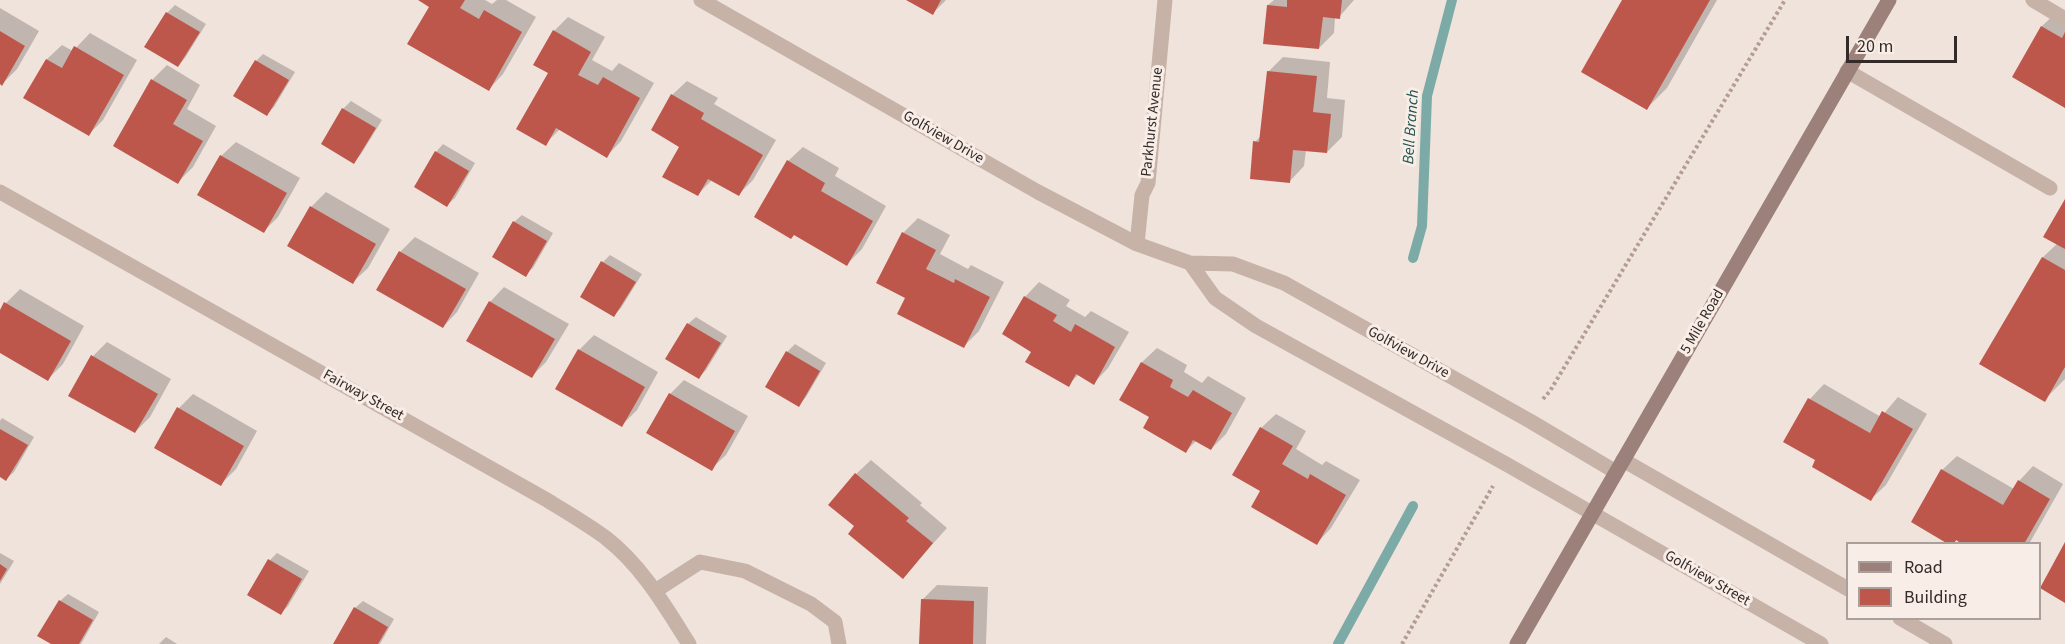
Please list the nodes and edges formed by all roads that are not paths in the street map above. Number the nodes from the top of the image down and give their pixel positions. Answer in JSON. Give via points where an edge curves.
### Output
{"nodes":[{"id":1,"x":701,"y":0,"type":"edge"},
{"id":2,"x":1165,"y":0,"type":"edge"},
{"id":3,"x":1889,"y":0,"type":"edge"},
{"id":4,"x":2033,"y":0,"type":"edge"},
{"id":5,"x":2065,"y":19,"type":"edge"},
{"id":6,"x":1847,"y":71,"type":"junction"},
{"id":7,"x":2050,"y":188,"type":"dead end"},
{"id":8,"x":0,"y":192,"type":"edge"},
{"id":9,"x":1137,"y":244,"type":"junction"},
{"id":10,"x":1190,"y":263,"type":"junction"},
{"id":11,"x":1619,"y":466,"type":"junction"},
{"id":12,"x":1593,"y":513,"type":"junction"},
{"id":13,"x":1846,"y":588,"type":"edge"},
{"id":14,"x":655,"y":591,"type":"junction"},
{"id":15,"x":1903,"y":620,"type":"edge"},
{"id":16,"x":689,"y":644,"type":"edge"},
{"id":17,"x":838,"y":644,"type":"edge"},
{"id":18,"x":1517,"y":644,"type":"edge"},
{"id":19,"x":1821,"y":644,"type":"edge"},
{"id":20,"x":1945,"y":644,"type":"edge"}],
"edges":[{"from":1,"to":9,"type":"street","name":"Golfview Drive"},
{"from":2,"to":9,"type":"street","name":"Parkhurst Avenue","via":[[1148,183],[1142,195]]},
{"from":3,"to":6,"type":"main road","name":"5 Mile Road"},
{"from":4,"to":5,"type":"street"},
{"from":6,"to":7,"type":"street"},
{"from":6,"to":11,"type":"main road","name":"5 Mile Road"},
{"from":8,"to":14,"type":"street","name":"Fairway Street","via":[[547,500],[606,538]]},
{"from":9,"to":10,"type":"street","name":"Golfview Drive"},
{"from":10,"to":11,"type":"street","name":"Golfview Drive","via":[[1233,264],[1284,283],[1530,421]]},
{"from":10,"to":12,"type":"street","via":[[1215,298],[1256,326]]},
{"from":11,"to":12,"type":"main road","name":"5 Mile Road"},
{"from":11,"to":13,"type":"street","name":"Golfview Drive"},
{"from":12,"to":18,"type":"main road","name":"5 Mile Road"},
{"from":12,"to":19,"type":"street","name":"Golfview Street"},
{"from":14,"to":16,"type":"street","name":"Fairway Street"},
{"from":14,"to":17,"type":"street","via":[[700,562],[745,571],[812,604],[835,622]]},
{"from":15,"to":20,"type":"street"}]}
